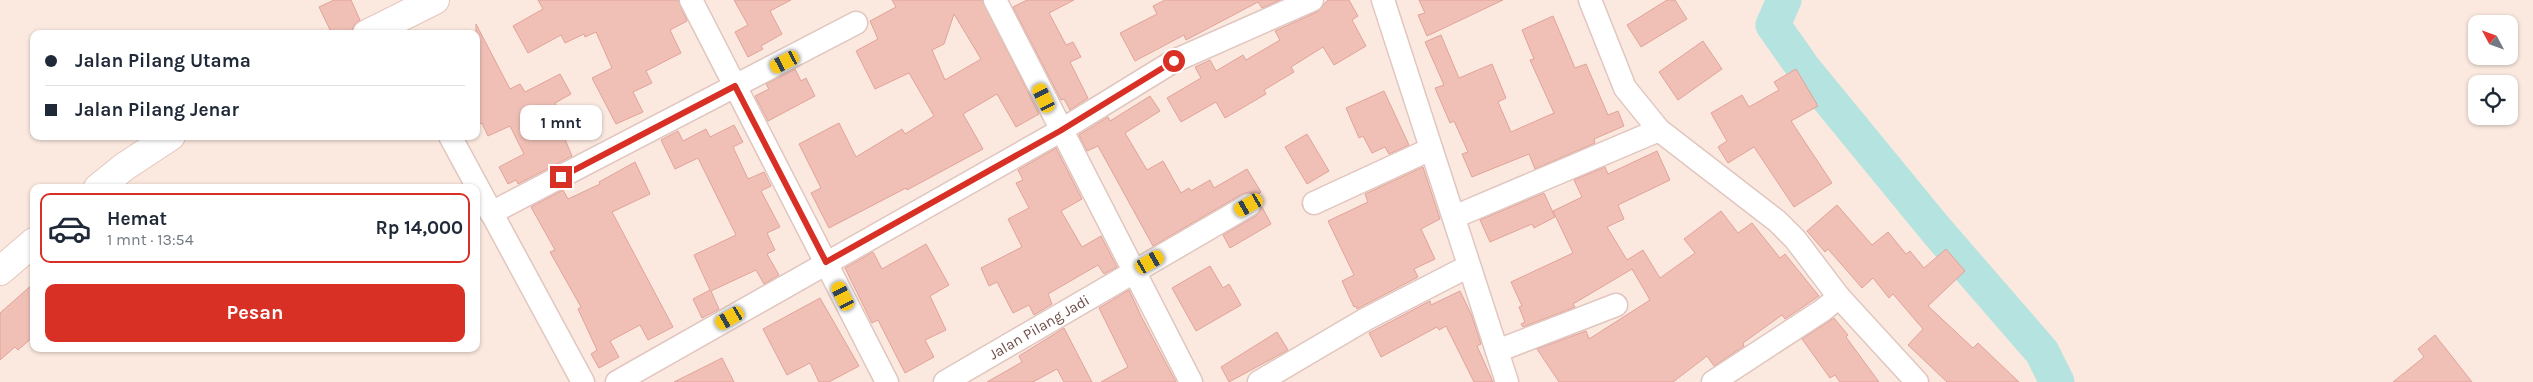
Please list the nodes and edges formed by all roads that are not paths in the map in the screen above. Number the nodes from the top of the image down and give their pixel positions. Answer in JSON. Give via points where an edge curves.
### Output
{"nodes":[{"id":1,"x":435,"y":0,"type":"edge"},
{"id":2,"x":691,"y":0,"type":"edge"},
{"id":3,"x":994,"y":0,"type":"edge"},
{"id":4,"x":1312,"y":0,"type":"edge"},
{"id":5,"x":1383,"y":0,"type":"edge"},
{"id":6,"x":1590,"y":0,"type":"edge"},
{"id":7,"x":856,"y":24,"type":"dead end"},
{"id":8,"x":383,"y":30,"type":"edge"},
{"id":9,"x":735,"y":86,"type":"junction"},
{"id":10,"x":1659,"y":130,"type":"junction"},
{"id":11,"x":1060,"y":131,"type":"junction"},
{"id":12,"x":165,"y":140,"type":"edge"},
{"id":13,"x":452,"y":140,"type":"edge"},
{"id":14,"x":1431,"y":149,"type":"junction"},
{"id":15,"x":103,"y":184,"type":"edge"},
{"id":16,"x":476,"y":184,"type":"edge"},
{"id":17,"x":480,"y":192,"type":"edge"},
{"id":18,"x":1314,"y":203,"type":"dead end"},
{"id":19,"x":1249,"y":205,"type":"dead end"},
{"id":20,"x":491,"y":213,"type":"junction"},
{"id":21,"x":1454,"y":217,"type":"junction"},
{"id":22,"x":30,"y":245,"type":"edge"},
{"id":23,"x":826,"y":262,"type":"junction"},
{"id":24,"x":1469,"y":266,"type":"junction"},
{"id":25,"x":0,"y":271,"type":"edge"},
{"id":26,"x":1134,"y":271,"type":"junction"},
{"id":27,"x":1839,"y":296,"type":"junction"},
{"id":28,"x":1616,"y":305,"type":"dead end"},
{"id":29,"x":1497,"y":351,"type":"junction"},
{"id":30,"x":583,"y":382,"type":"edge"},
{"id":31,"x":618,"y":382,"type":"edge"},
{"id":32,"x":887,"y":382,"type":"edge"},
{"id":33,"x":945,"y":382,"type":"edge"},
{"id":34,"x":1191,"y":382,"type":"edge"},
{"id":35,"x":1259,"y":382,"type":"edge"},
{"id":36,"x":1507,"y":382,"type":"edge"},
{"id":37,"x":1713,"y":382,"type":"edge"},
{"id":38,"x":1917,"y":382,"type":"edge"}],
"edges":[{"from":1,"to":8,"type":"street"},
{"from":2,"to":9,"type":"street"},
{"from":3,"to":11,"type":"street"},
{"from":4,"to":11,"type":"street","via":[[1174,61]]},
{"from":5,"to":14,"type":"street"},
{"from":6,"to":10,"type":"street","via":[[1625,88]]},
{"from":7,"to":9,"type":"street"},
{"from":9,"to":20,"type":"street"},
{"from":9,"to":23,"type":"street"},
{"from":10,"to":21,"type":"street"},
{"from":10,"to":27,"type":"street","via":[[1777,221]]},
{"from":11,"to":23,"type":"street"},
{"from":11,"to":26,"type":"street"},
{"from":12,"to":15,"type":"street"},
{"from":13,"to":16,"type":"street"},
{"from":14,"to":18,"type":"street"},
{"from":14,"to":21,"type":"street"},
{"from":17,"to":20,"type":"street"},
{"from":19,"to":26,"type":"street","name":"Jalan Pilang Jadi"},
{"from":20,"to":30,"type":"street"},
{"from":21,"to":24,"type":"street"},
{"from":22,"to":25,"type":"street"},
{"from":23,"to":31,"type":"street"},
{"from":23,"to":32,"type":"street"},
{"from":24,"to":29,"type":"street"},
{"from":24,"to":35,"type":"street","via":[[1366,319]]},
{"from":26,"to":33,"type":"street","name":"Jalan Pilang Jadi"},
{"from":26,"to":34,"type":"street"},
{"from":27,"to":37,"type":"street","via":[[1823,310]]},
{"from":27,"to":38,"type":"street"},
{"from":28,"to":29,"type":"street"},
{"from":29,"to":36,"type":"street"}]}
